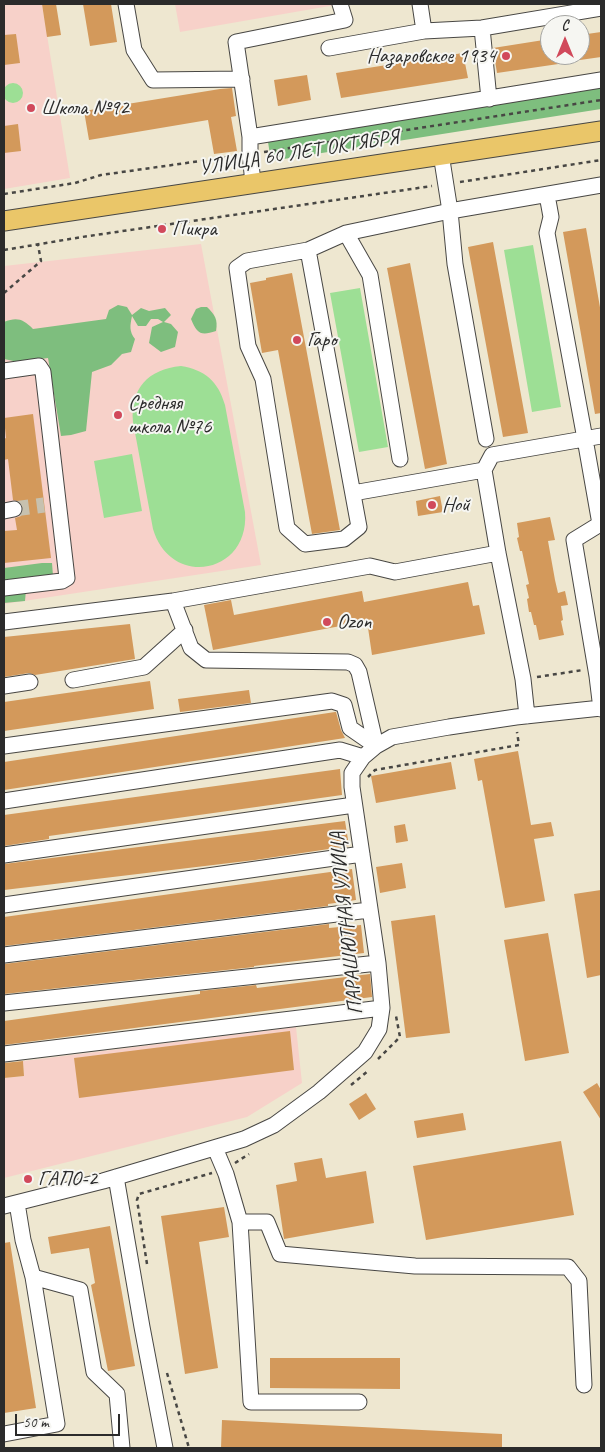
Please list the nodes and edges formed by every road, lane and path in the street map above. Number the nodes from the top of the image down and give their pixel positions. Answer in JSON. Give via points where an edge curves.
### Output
{"nodes":[{"id":1,"x":126,"y":4,"type":"edge"},
{"id":2,"x":340,"y":4,"type":"edge"},
{"id":3,"x":420,"y":4,"type":"edge"},
{"id":4,"x":601,"y":8,"type":"edge"},
{"id":5,"x":482,"y":28,"type":"junction"},
{"id":6,"x":424,"y":31,"type":"junction"},
{"id":7,"x":329,"y":48,"type":"dead end"},
{"id":8,"x":242,"y":79,"type":"junction"},
{"id":9,"x":601,"y":80,"type":"edge"},
{"id":10,"x":489,"y":99,"type":"junction"},
{"id":11,"x":601,"y":100,"type":"edge"},
{"id":12,"x":601,"y":131,"type":"edge"},
{"id":13,"x":250,"y":137,"type":"junction"},
{"id":14,"x":250,"y":154,"type":"junction"},
{"id":15,"x":441,"y":154,"type":"junction"},
{"id":16,"x":601,"y":160,"type":"edge"},
{"id":17,"x":253,"y":183,"type":"junction"},
{"id":18,"x":446,"y":184,"type":"junction"},
{"id":19,"x":601,"y":185,"type":"edge"},
{"id":20,"x":4,"y":194,"type":"edge"},
{"id":21,"x":547,"y":195,"type":"junction"},
{"id":22,"x":450,"y":212,"type":"junction"},
{"id":23,"x":4,"y":221,"type":"edge"},
{"id":24,"x":346,"y":233,"type":"junction"},
{"id":25,"x":38,"y":245,"type":"junction"},
{"id":26,"x":4,"y":250,"type":"edge"},
{"id":27,"x":308,"y":250,"type":"junction"},
{"id":28,"x":4,"y":293,"type":"edge"},
{"id":29,"x":4,"y":371,"type":"edge"},
{"id":30,"x":601,"y":436,"type":"edge"},
{"id":31,"x":486,"y":439,"type":"dead end"},
{"id":32,"x":586,"y":439,"type":"junction"},
{"id":33,"x":400,"y":459,"type":"dead end"},
{"id":34,"x":484,"y":470,"type":"junction"},
{"id":35,"x":353,"y":493,"type":"junction"},
{"id":36,"x":498,"y":553,"type":"junction"},
{"id":37,"x":4,"y":588,"type":"edge"},
{"id":38,"x":173,"y":601,"type":"junction"},
{"id":39,"x":4,"y":622,"type":"edge"},
{"id":40,"x":185,"y":630,"type":"junction"},
{"id":41,"x":598,"y":673,"type":"edge"},
{"id":42,"x":523,"y":679,"type":"junction"},
{"id":43,"x":73,"y":680,"type":"dead end"},
{"id":44,"x":30,"y":682,"type":"dead end"},
{"id":45,"x":4,"y":686,"type":"edge"},
{"id":46,"x":601,"y":708,"type":"edge"},
{"id":47,"x":527,"y":716,"type":"junction"},
{"id":48,"x":517,"y":727,"type":"dead end"},
{"id":49,"x":4,"y":746,"type":"edge"},
{"id":50,"x":376,"y":746,"type":"junction"},
{"id":51,"x":363,"y":757,"type":"junction"},
{"id":52,"x":365,"y":780,"type":"dead end"},
{"id":53,"x":4,"y":801,"type":"edge"},
{"id":54,"x":354,"y":806,"type":"junction"},
{"id":55,"x":362,"y":854,"type":"junction"},
{"id":56,"x":4,"y":855,"type":"edge"},
{"id":57,"x":4,"y":905,"type":"edge"},
{"id":58,"x":369,"y":910,"type":"junction"},
{"id":59,"x":4,"y":955,"type":"edge"},
{"id":60,"x":378,"y":962,"type":"junction"},
{"id":61,"x":4,"y":1003,"type":"edge"},
{"id":62,"x":388,"y":1008,"type":"junction"},
{"id":63,"x":4,"y":1054,"type":"edge"},
{"id":64,"x":374,"y":1064,"type":"dead end"},
{"id":65,"x":367,"y":1071,"type":"dead end"},
{"id":66,"x":346,"y":1089,"type":"dead end"},
{"id":67,"x":214,"y":1148,"type":"junction"},
{"id":68,"x":249,"y":1154,"type":"dead end"},
{"id":69,"x":224,"y":1170,"type":"junction"},
{"id":70,"x":116,"y":1177,"type":"junction"},
{"id":71,"x":11,"y":1204,"type":"edge"},
{"id":72,"x":240,"y":1222,"type":"junction"},
{"id":73,"x":148,"y":1269,"type":"dead end"},
{"id":74,"x":33,"y":1278,"type":"junction"},
{"id":75,"x":164,"y":1366,"type":"dead end"},
{"id":76,"x":584,"y":1386,"type":"dead end"},
{"id":77,"x":360,"y":1402,"type":"dead end"},
{"id":78,"x":4,"y":1434,"type":"edge"},
{"id":79,"x":122,"y":1448,"type":"edge"},
{"id":80,"x":165,"y":1448,"type":"edge"},
{"id":81,"x":189,"y":1448,"type":"edge"}],
"edges":[{"from":1,"to":8,"type":"street","via":[[134,50],[153,80]]},
{"from":2,"to":8,"type":"street","via":[[345,20],[236,42]]},
{"from":3,"to":6,"type":"street"},
{"from":4,"to":5,"type":"street"},
{"from":5,"to":6,"type":"street"},
{"from":5,"to":10,"type":"street"},
{"from":6,"to":7,"type":"street"},
{"from":8,"to":13,"type":"street"},
{"from":9,"to":10,"type":"street"},
{"from":10,"to":13,"type":"street"},
{"from":11,"to":14,"type":"path"},
{"from":12,"to":15,"type":"main road","name":"УЛИЦА 60 ЛЕТ ОКТЯБРЯ"},
{"from":13,"to":14,"type":"street"},
{"from":14,"to":17,"type":"street"},
{"from":14,"to":20,"type":"path"},
{"from":15,"to":17,"type":"main road","name":"УЛИЦА 60 ЛЕТ ОКТЯБРЯ"},
{"from":15,"to":18,"type":"street"},
{"from":16,"to":18,"type":"path"},
{"from":17,"to":23,"type":"main road","name":"УЛИЦА 60 ЛЕТ ОКТЯБРЯ"},
{"from":18,"to":22,"type":"street"},
{"from":18,"to":25,"type":"path"},
{"from":19,"to":21,"type":"street"},
{"from":21,"to":22,"type":"street"},
{"from":21,"to":32,"type":"street","via":[[551,217],[547,232]]},
{"from":22,"to":24,"type":"street"},
{"from":22,"to":31,"type":"street"},
{"from":24,"to":27,"type":"street"},
{"from":24,"to":33,"type":"street","via":[[370,275]]},
{"from":25,"to":26,"type":"path"},
{"from":25,"to":28,"type":"path","via":[[40,261]]},
{"from":27,"to":35,"type":"street"},
{"from":27,"to":35,"type":"street","via":[[248,261],[237,268],[248,346],[263,379],[287,528],[305,544],[344,539],[359,527]]},
{"from":29,"to":37,"type":"street","via":[[39,366],[43,372],[51,505],[67,578]]},
{"from":30,"to":32,"type":"street"},
{"from":32,"to":34,"type":"street","via":[[492,455]]},
{"from":32,"to":41,"type":"street","via":[[600,524],[574,540]]},
{"from":34,"to":35,"type":"street"},
{"from":34,"to":36,"type":"street"},
{"from":36,"to":38,"type":"street","via":[[396,572],[370,566]]},
{"from":36,"to":42,"type":"street"},
{"from":38,"to":39,"type":"street"},
{"from":38,"to":40,"type":"street"},
{"from":40,"to":43,"type":"street","via":[[144,667]]},
{"from":40,"to":50,"type":"street","via":[[192,648],[206,660],[348,662],[355,665]]},
{"from":41,"to":42,"type":"path"},
{"from":41,"to":46,"type":"street"},
{"from":42,"to":47,"type":"street"},
{"from":44,"to":45,"type":"street"},
{"from":46,"to":47,"type":"street","name":"ПАРАШЮТНАЯ УЛИЦА"},
{"from":47,"to":50,"type":"street","name":"ПАРАШЮТНАЯ УЛИЦА","via":[[392,737]]},
{"from":48,"to":52,"type":"path","via":[[519,745],[375,770]]},
{"from":49,"to":50,"type":"street","via":[[332,701],[344,705],[350,728]]},
{"from":50,"to":51,"type":"street","name":"ПАРАШЮТНАЯ УЛИЦА"},
{"from":51,"to":53,"type":"street","via":[[340,750]]},
{"from":51,"to":54,"type":"street","name":"ПАРАШЮТНАЯ УЛИЦА","via":[[352,773]]},
{"from":54,"to":55,"type":"street","name":"ПАРАШЮТНАЯ УЛИЦА"},
{"from":54,"to":56,"type":"street"},
{"from":55,"to":57,"type":"street"},
{"from":55,"to":58,"type":"street","name":"ПАРАШЮТНАЯ УЛИЦА"},
{"from":58,"to":59,"type":"street"},
{"from":58,"to":60,"type":"street","name":"ПАРАШЮТНАЯ УЛИЦА"},
{"from":60,"to":61,"type":"street"},
{"from":60,"to":62,"type":"street","name":"ПАРАШЮТНАЯ УЛИЦА"},
{"from":62,"to":63,"type":"street"},
{"from":62,"to":64,"type":"path","via":[[400,1037]]},
{"from":62,"to":67,"type":"street","name":"ПАРАШЮТНАЯ УЛИЦА","via":[[365,1052],[320,1092],[274,1125]]},
{"from":65,"to":66,"type":"path"},
{"from":67,"to":69,"type":"street"},
{"from":67,"to":70,"type":"street","name":"ПАРАШЮТНАЯ УЛИЦА"},
{"from":68,"to":69,"type":"path"},
{"from":69,"to":72,"type":"street"},
{"from":69,"to":73,"type":"path","via":[[139,1194],[137,1200]]},
{"from":70,"to":71,"type":"street","name":"ПАРАШЮТНАЯ УЛИЦА"},
{"from":70,"to":80,"type":"street"},
{"from":71,"to":74,"type":"street"},
{"from":72,"to":76,"type":"street","via":[[267,1222],[280,1254],[415,1266],[568,1267],[579,1280]]},
{"from":72,"to":77,"type":"street","via":[[251,1402]]},
{"from":74,"to":78,"type":"street","via":[[57,1424]]},
{"from":74,"to":79,"type":"street","via":[[80,1290],[94,1372],[117,1394]]},
{"from":75,"to":81,"type":"path"}]}
